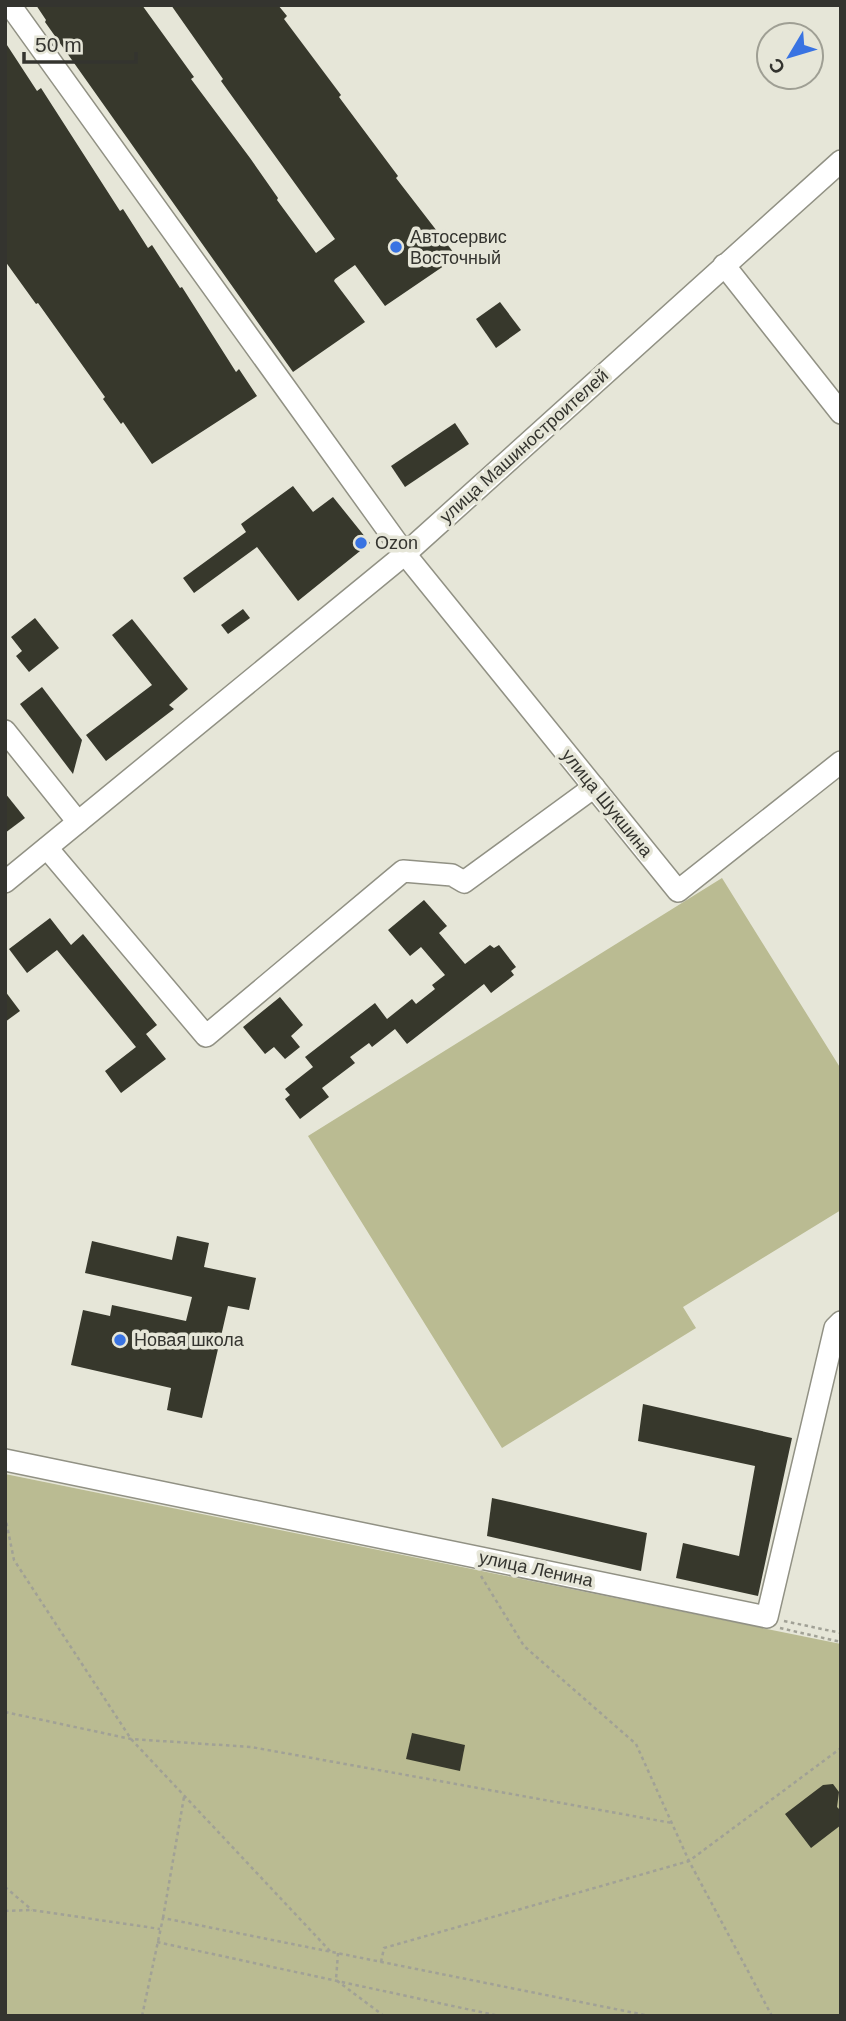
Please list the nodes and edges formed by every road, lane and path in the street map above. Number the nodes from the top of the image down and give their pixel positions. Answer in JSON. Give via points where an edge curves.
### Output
{"nodes":[{"id":1,"x":10,"y":5,"type":"edge"},
{"id":2,"x":841,"y":161,"type":"edge"},
{"id":3,"x":724,"y":265,"type":"junction"},
{"id":4,"x":841,"y":413,"type":"edge"},
{"id":5,"x":405,"y":554,"type":"junction"},
{"id":6,"x":5,"y":731,"type":"edge"},
{"id":7,"x":841,"y":762,"type":"edge"},
{"id":8,"x":594,"y":787,"type":"junction"},
{"id":9,"x":78,"y":822,"type":"junction"},
{"id":10,"x":47,"y":848,"type":"junction"},
{"id":11,"x":5,"y":882,"type":"edge"},
{"id":12,"x":841,"y":1322,"type":"edge"},
{"id":13,"x":5,"y":1460,"type":"edge"},
{"id":14,"x":5,"y":1516,"type":"edge"},
{"id":15,"x":481,"y":1576,"type":"dead end"},
{"id":16,"x":767,"y":1617,"type":"junction"},
{"id":17,"x":841,"y":1633,"type":"edge"},
{"id":18,"x":5,"y":1712,"type":"edge"},
{"id":19,"x":131,"y":1739,"type":"junction"},
{"id":20,"x":841,"y":1748,"type":"edge"},
{"id":21,"x":184,"y":1796,"type":"junction"},
{"id":22,"x":672,"y":1823,"type":"junction"},
{"id":23,"x":689,"y":1861,"type":"junction"},
{"id":24,"x":5,"y":1887,"type":"edge"},
{"id":25,"x":32,"y":1910,"type":"junction"},
{"id":26,"x":5,"y":1911,"type":"edge"},
{"id":27,"x":163,"y":1918,"type":"junction"},
{"id":28,"x":160,"y":1929,"type":"junction"},
{"id":29,"x":158,"y":1942,"type":"junction"},
{"id":30,"x":330,"y":1951,"type":"junction"},
{"id":31,"x":338,"y":1953,"type":"junction"},
{"id":32,"x":381,"y":1962,"type":"junction"},
{"id":33,"x":336,"y":1980,"type":"junction"},
{"id":34,"x":142,"y":2016,"type":"edge"},
{"id":35,"x":384,"y":2016,"type":"edge"},
{"id":36,"x":499,"y":2016,"type":"edge"},
{"id":37,"x":650,"y":2016,"type":"edge"},
{"id":38,"x":772,"y":2016,"type":"edge"}],
"edges":[{"from":1,"to":5,"type":"street","name":"улица Шукшина"},
{"from":2,"to":3,"type":"street","name":"улица Машиностроителей"},
{"from":3,"to":4,"type":"street"},
{"from":3,"to":5,"type":"street","name":"улица Машиностроителей"},
{"from":5,"to":8,"type":"street","name":"улица Шукшина"},
{"from":5,"to":9,"type":"street","name":"улица Машиностроителей"},
{"from":6,"to":9,"type":"street"},
{"from":7,"to":8,"type":"street","name":"улица Шукшина","via":[[678,891]]},
{"from":8,"to":10,"type":"street","via":[[464,882],[452,875],[403,871],[206,1036]]},
{"from":9,"to":10,"type":"street","name":"улица Машиностроителей"},
{"from":10,"to":11,"type":"street","name":"улица Машиностроителей"},
{"from":12,"to":16,"type":"street","via":[[835,1328]]},
{"from":13,"to":16,"type":"street","name":"улица Ленина"},
{"from":14,"to":19,"type":"path","via":[[15,1560]]},
{"from":15,"to":22,"type":"path","via":[[524,1646],[636,1744]]},
{"from":16,"to":17,"type":"path"},
{"from":18,"to":19,"type":"path"},
{"from":19,"to":21,"type":"path"},
{"from":19,"to":22,"type":"path","via":[[251,1747]]},
{"from":20,"to":23,"type":"path"},
{"from":21,"to":27,"type":"path"},
{"from":21,"to":30,"type":"path"},
{"from":22,"to":23,"type":"path"},
{"from":23,"to":32,"type":"path","via":[[384,1948]]},
{"from":23,"to":38,"type":"path"},
{"from":24,"to":25,"type":"path"},
{"from":25,"to":26,"type":"path"},
{"from":25,"to":28,"type":"path"},
{"from":27,"to":28,"type":"path"},
{"from":27,"to":30,"type":"path"},
{"from":28,"to":29,"type":"path"},
{"from":29,"to":33,"type":"path"},
{"from":29,"to":34,"type":"path"},
{"from":30,"to":31,"type":"path"},
{"from":31,"to":32,"type":"path"},
{"from":31,"to":33,"type":"path"},
{"from":32,"to":37,"type":"path"},
{"from":33,"to":35,"type":"path"},
{"from":33,"to":36,"type":"path"}]}
